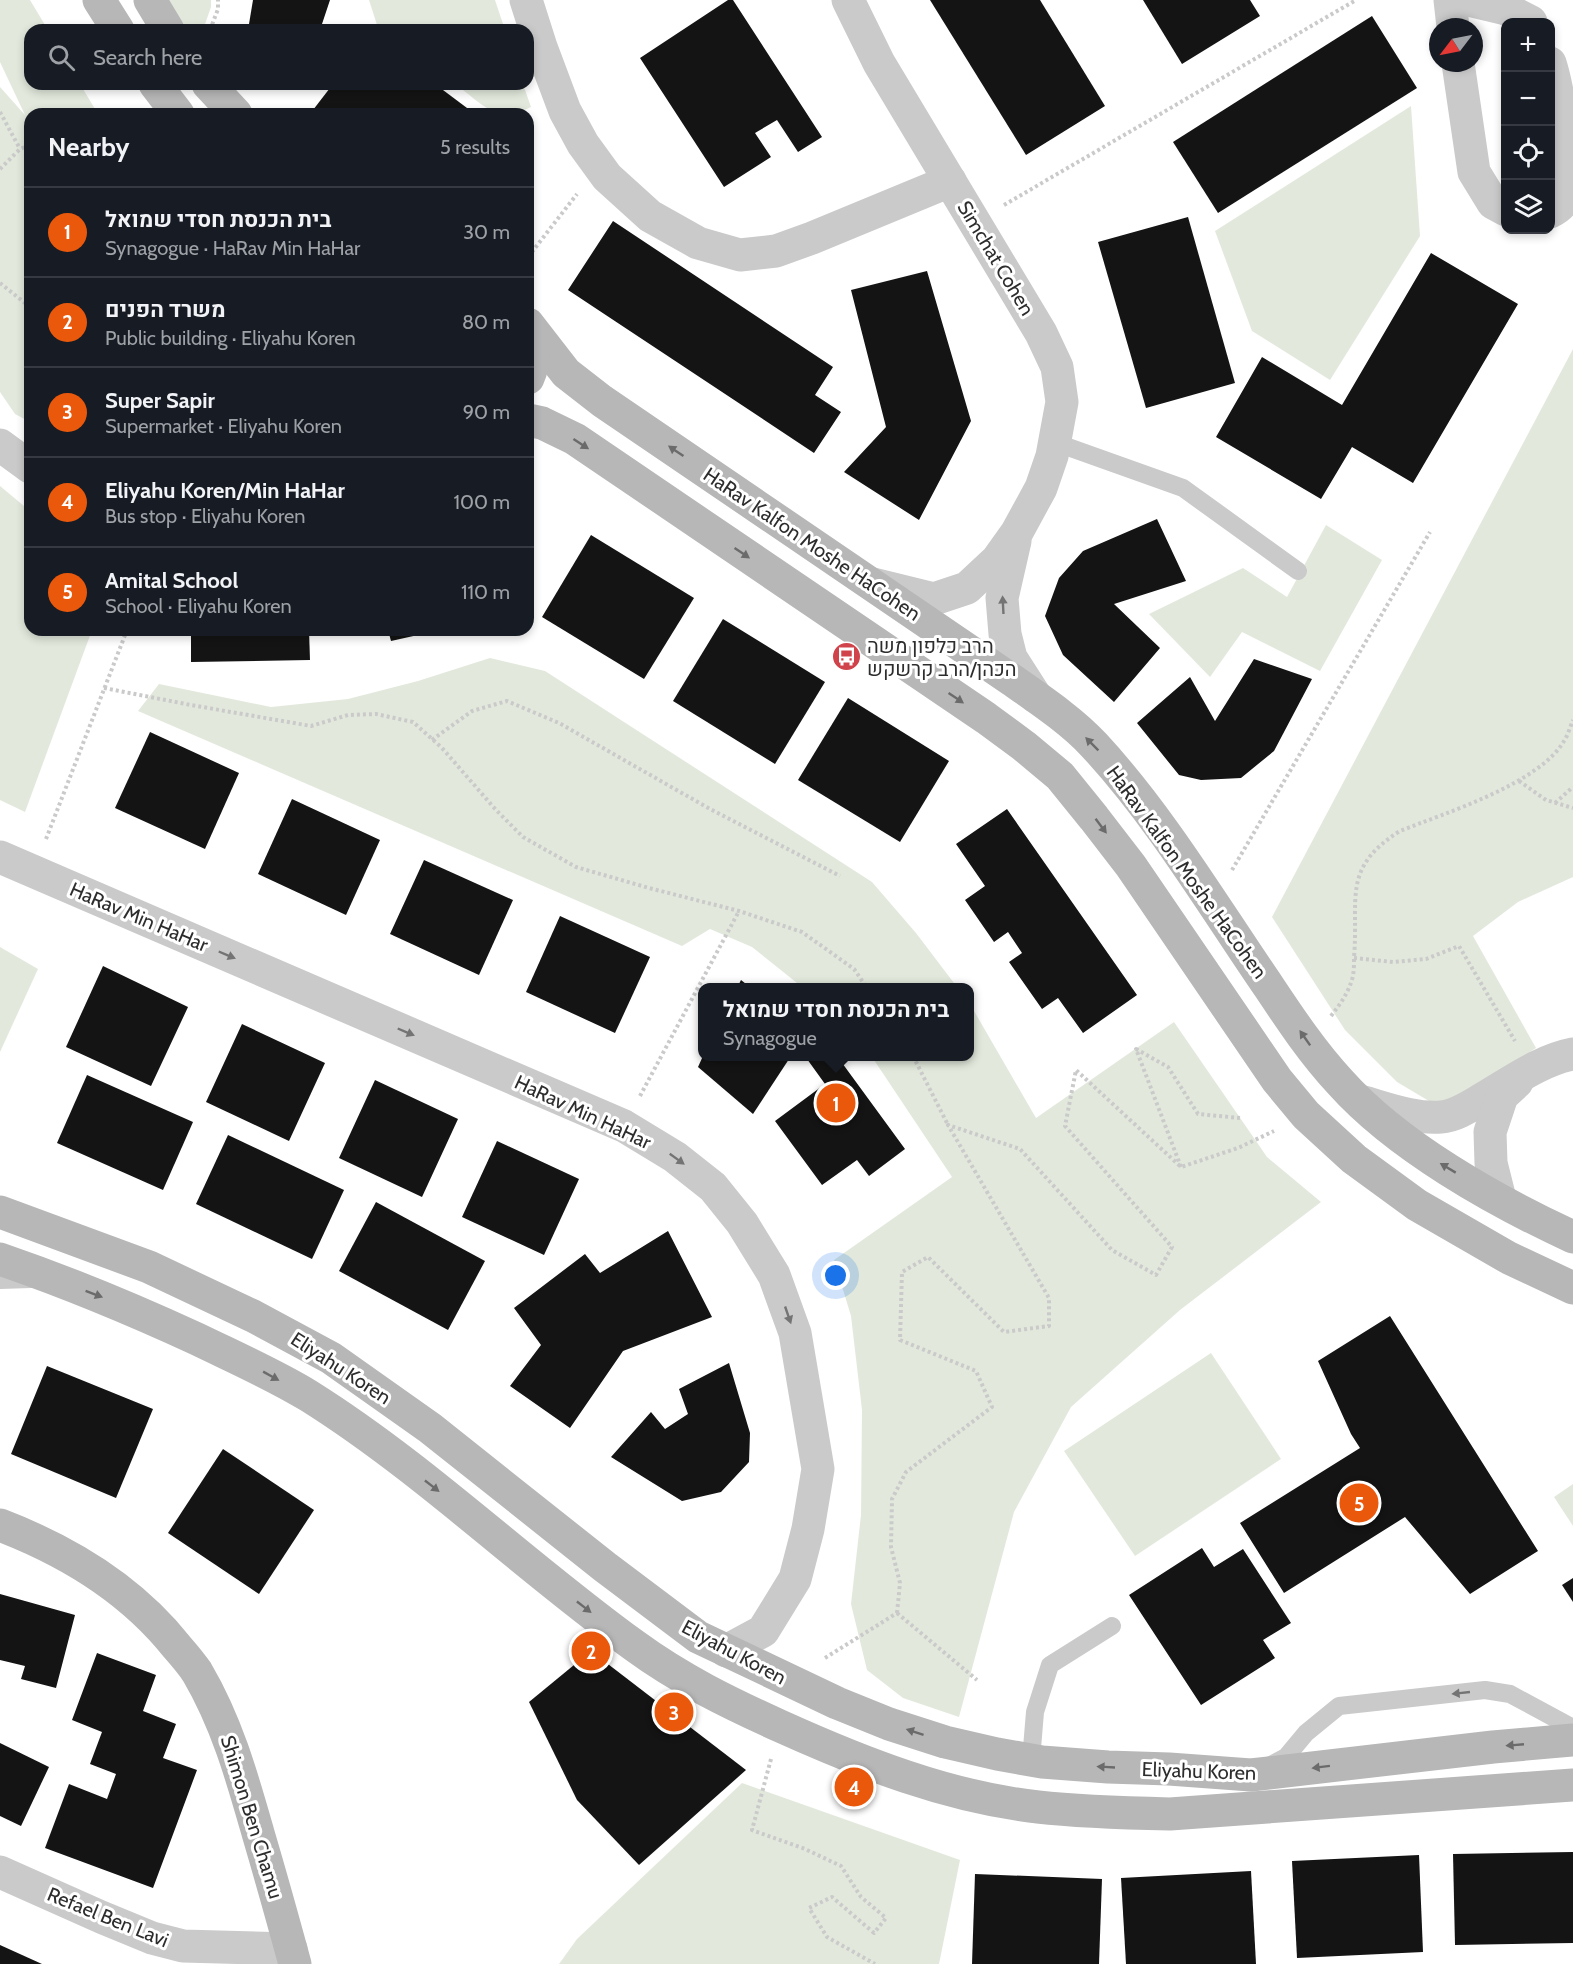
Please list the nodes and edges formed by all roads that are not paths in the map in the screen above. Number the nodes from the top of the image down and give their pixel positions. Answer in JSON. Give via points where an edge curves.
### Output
{"nodes":[{"id":1,"x":99,"y":0,"type":"edge"},
{"id":2,"x":150,"y":0,"type":"edge"},
{"id":3,"x":526,"y":0,"type":"edge"},
{"id":4,"x":848,"y":0,"type":"edge"},
{"id":5,"x":1450,"y":0,"type":"edge"},
{"id":6,"x":1468,"y":0,"type":"edge"},
{"id":7,"x":1452,"y":18,"type":"edge"},
{"id":8,"x":1523,"y":18,"type":"edge"},
{"id":9,"x":114,"y":24,"type":"edge"},
{"id":10,"x":164,"y":24,"type":"edge"},
{"id":11,"x":1459,"y":72,"type":"edge"},
{"id":12,"x":1553,"y":72,"type":"edge"},
{"id":13,"x":160,"y":90,"type":"edge"},
{"id":14,"x":214,"y":90,"type":"edge"},
{"id":15,"x":173,"y":108,"type":"edge"},
{"id":16,"x":230,"y":108,"type":"edge"},
{"id":17,"x":950,"y":181,"type":"junction"},
{"id":18,"x":1501,"y":207,"type":"edge"},
{"id":19,"x":1555,"y":209,"type":"edge"},
{"id":20,"x":534,"y":333,"type":"edge"},
{"id":21,"x":534,"y":421,"type":"edge"},
{"id":22,"x":1054,"y":442,"type":"junction"},
{"id":23,"x":0,"y":444,"type":"edge"},
{"id":24,"x":24,"y":462,"type":"edge"},
{"id":25,"x":1017,"y":532,"type":"junction"},
{"id":26,"x":1298,"y":571,"type":"dead end"},
{"id":27,"x":872,"y":584,"type":"junction"},
{"id":28,"x":1036,"y":698,"type":"junction"},
{"id":29,"x":0,"y":857,"type":"edge"},
{"id":30,"x":1573,"y":1054,"type":"edge"},
{"id":31,"x":1532,"y":1069,"type":"junction"},
{"id":32,"x":1360,"y":1101,"type":"junction"},
{"id":33,"x":1500,"y":1198,"type":"junction"},
{"id":34,"x":0,"y":1212,"type":"edge"},
{"id":35,"x":1573,"y":1237,"type":"edge"},
{"id":36,"x":0,"y":1260,"type":"edge"},
{"id":37,"x":53,"y":1278,"type":"junction"},
{"id":38,"x":0,"y":1280,"type":"edge"},
{"id":39,"x":1573,"y":1288,"type":"edge"},
{"id":40,"x":0,"y":1525,"type":"edge"},
{"id":41,"x":1112,"y":1626,"type":"dead end"},
{"id":42,"x":726,"y":1651,"type":"junction"},
{"id":43,"x":1573,"y":1728,"type":"edge"},
{"id":44,"x":1573,"y":1740,"type":"edge"},
{"id":45,"x":1031,"y":1760,"type":"junction"},
{"id":46,"x":1251,"y":1775,"type":"junction"},
{"id":47,"x":1573,"y":1785,"type":"edge"},
{"id":48,"x":0,"y":1872,"type":"edge"},
{"id":49,"x":293,"y":1957,"type":"edge"}],
"edges":[{"from":1,"to":9,"type":"street"},
{"from":2,"to":10,"type":"street"},
{"from":3,"to":17,"type":"street","via":[[565,111],[583,144],[607,177],[650,216],[698,243],[740,255],[776,252]]},
{"from":4,"to":17,"type":"street","name":"Simchat Cohen","via":[[879,63]]},
{"from":5,"to":7,"type":"street"},
{"from":6,"to":8,"type":"street","via":[[1506,9]]},
{"from":11,"to":18,"type":"street","via":[[1474,172],[1493,203]]},
{"from":12,"to":19,"type":"street","via":[[1569,158],[1567,188],[1562,203]]},
{"from":13,"to":15,"type":"street"},
{"from":14,"to":16,"type":"street"},
{"from":17,"to":22,"type":"street","name":"Simchat Cohen","via":[[1041,333],[1057,367],[1062,402]]},
{"from":27,"to":20,"type":"street","name":"HaRav Kalfon Moshe HaCohen","one_way":true,"via":[[602,401],[566,373]]},
{"from":21,"to":39,"type":"street","one_way":true,"via":[[575,439],[986,718],[1060,776],[1131,866],[1277,1080],[1306,1115],[1354,1159],[1417,1204],[1509,1258]]},
{"from":22,"to":25,"type":"street","name":"Simchat Cohen","via":[[1041,488]]},
{"from":22,"to":26,"type":"lane","via":[[1183,488]]},
{"from":23,"to":24,"type":"street"},
{"from":25,"to":27,"type":"street","via":[[997,560],[967,588],[934,599]]},
{"from":28,"to":25,"type":"street","one_way":true,"via":[[1011,658],[1005,634],[1002,598]]},
{"from":27,"to":28,"type":"street","name":"HaRav Kalfon Moshe HaCohen"},
{"from":32,"to":28,"type":"street","name":"HaRav Kalfon Moshe HaCohen","one_way":true,"via":[[1309,1045],[1131,789],[1093,744]]},
{"from":29,"to":42,"type":"street","name":"HaRav Min HaHar","one_way":true,"via":[[624,1126],[675,1157],[713,1187],[742,1223],[774,1275],[795,1332],[818,1469],[795,1579],[763,1631]]},
{"from":30,"to":31,"type":"street"},
{"from":31,"to":32,"type":"street","via":[[1468,1107],[1443,1117],[1414,1116]]},
{"from":31,"to":33,"type":"street","via":[[1502,1096],[1490,1132],[1491,1163]]},
{"from":33,"to":32,"type":"street","name":"HaRav Kalfon Moshe HaCohen","one_way":true,"via":[[1442,1165],[1383,1123]]},
{"from":33,"to":35,"type":"street","name":"HaRav Kalfon Moshe HaCohen"},
{"from":34,"to":42,"type":"street","name":"Eliyahu Koren","via":[[149,1267],[331,1358],[430,1428],[661,1610],[698,1637]]},
{"from":36,"to":37,"type":"street","name":"Eliyahu Koren"},
{"from":37,"to":38,"type":"lane"},
{"from":37,"to":47,"type":"street","name":"Eliyahu Koren","one_way":true,"via":[[131,1308],[308,1396],[404,1464],[634,1646],[680,1677],[779,1726],[874,1766],[922,1782],[1037,1807],[1170,1814]]},
{"from":40,"to":49,"type":"street","name":"Shimon Ben Chamu","via":[[81,1563],[123,1593],[163,1629],[196,1671],[236,1756]]},
{"from":41,"to":45,"type":"lane","via":[[1050,1665],[1035,1712]]},
{"from":45,"to":42,"type":"street","name":"Eliyahu Koren","one_way":true,"via":[[945,1742],[889,1724]]},
{"from":43,"to":46,"type":"lane","one_way":true,"via":[[1510,1694],[1485,1690],[1339,1706],[1306,1733],[1286,1757]]},
{"from":44,"to":46,"type":"street","name":"Eliyahu Koren","one_way":true},
{"from":46,"to":45,"type":"street","name":"Eliyahu Koren","one_way":true},
{"from":48,"to":49,"type":"street","name":"Refael Ben Lavi","via":[[152,1938]]}]}
